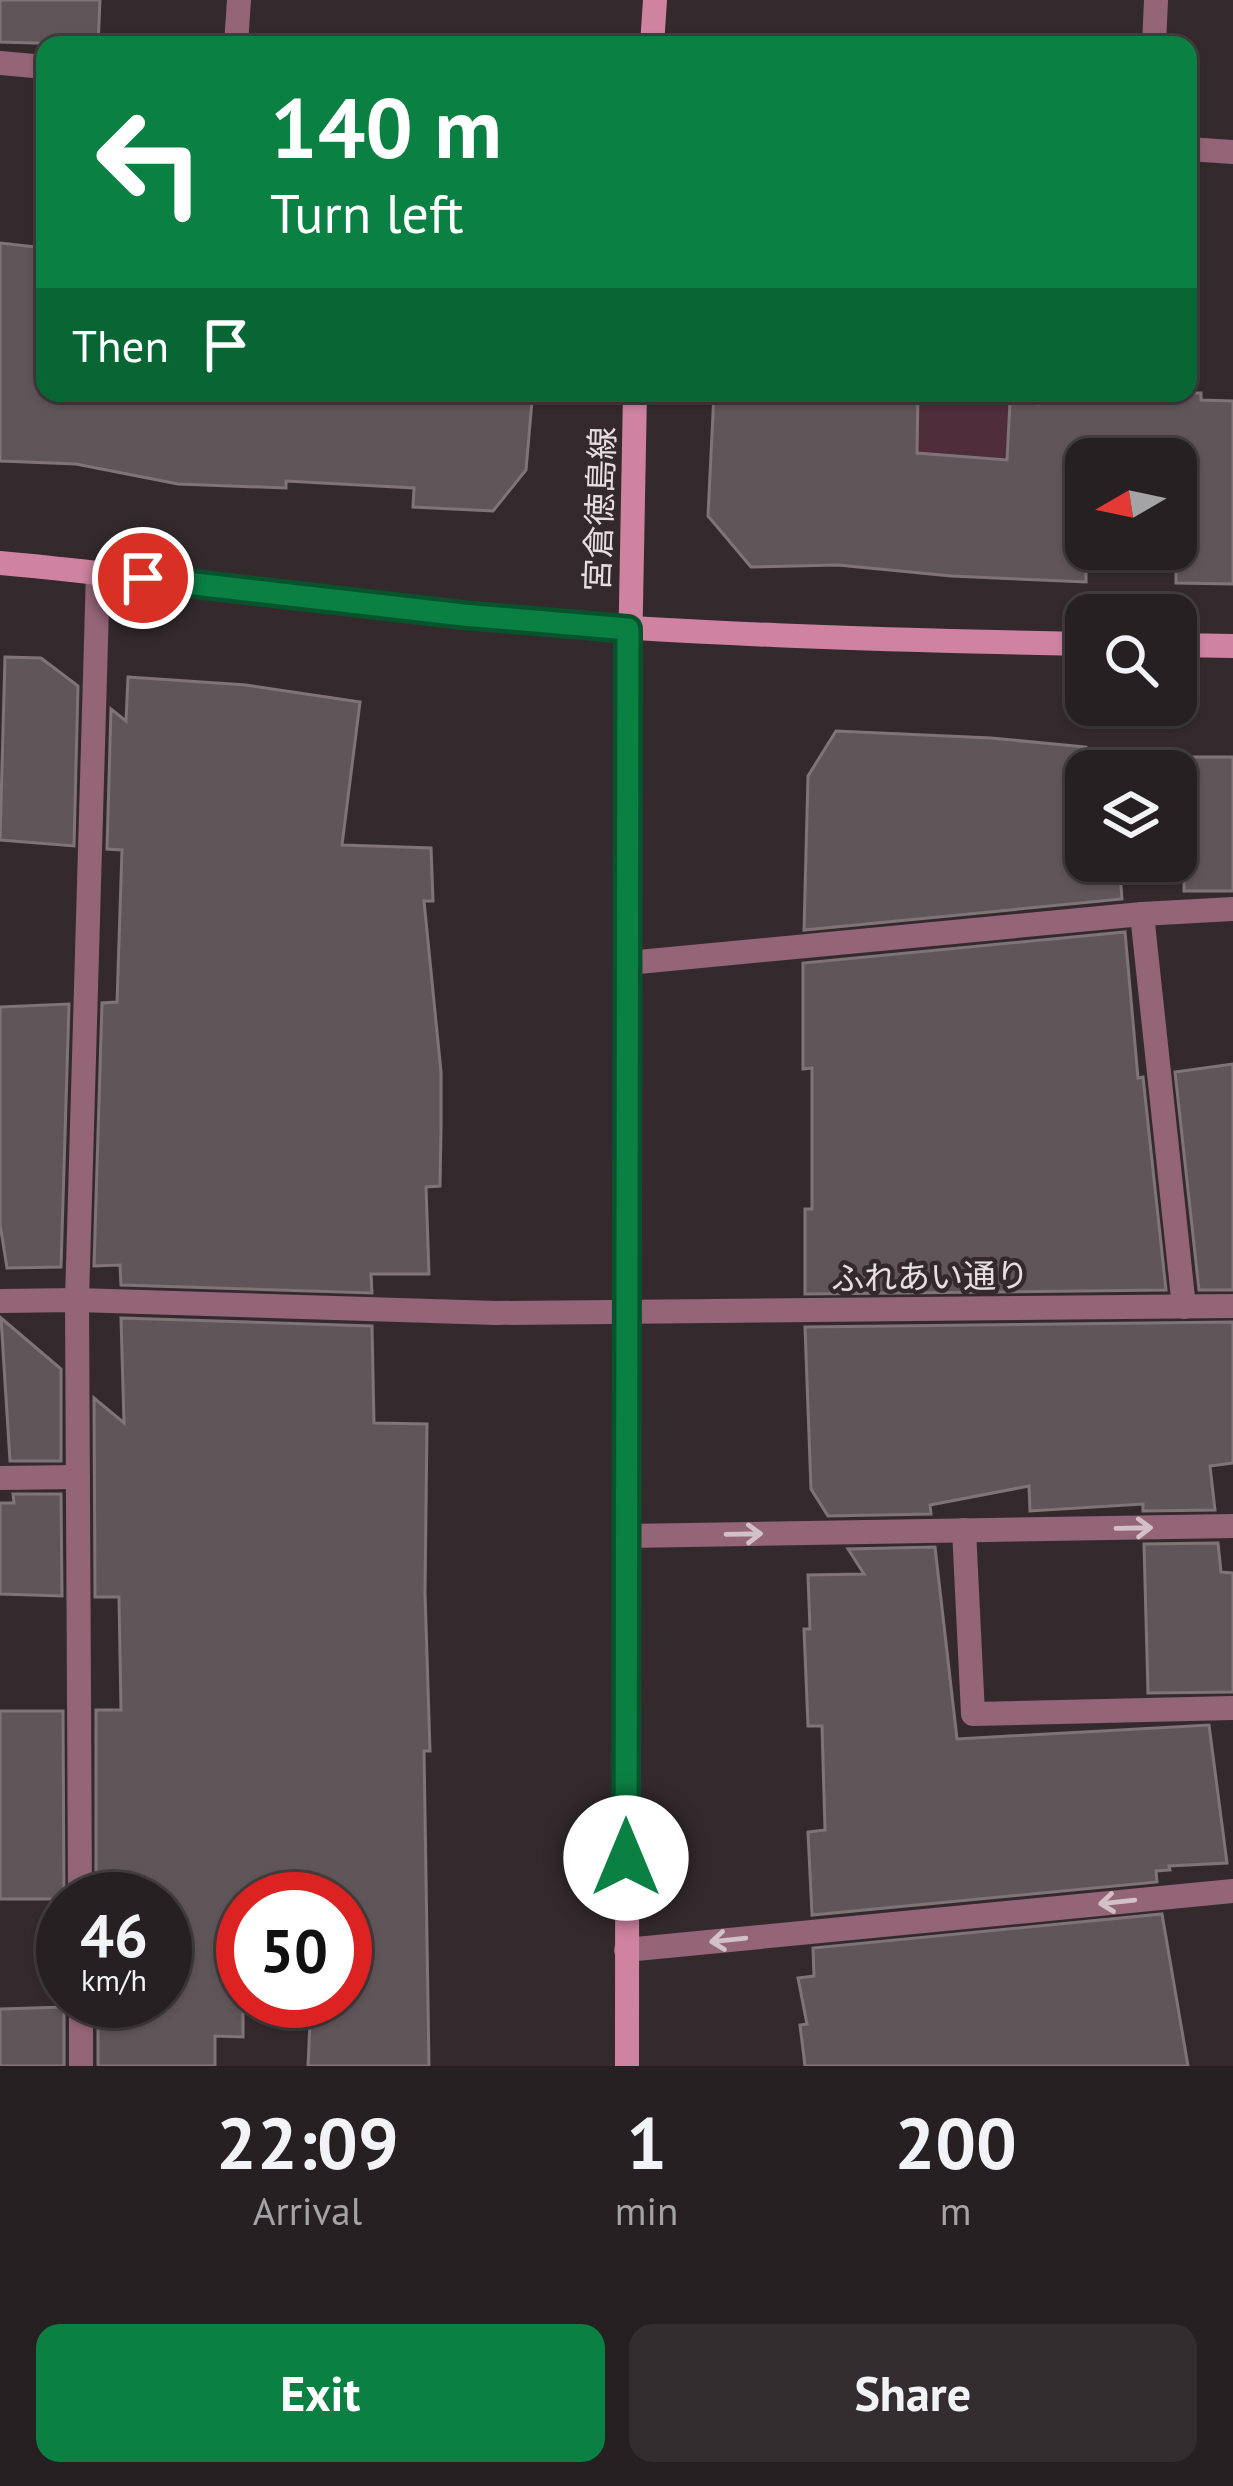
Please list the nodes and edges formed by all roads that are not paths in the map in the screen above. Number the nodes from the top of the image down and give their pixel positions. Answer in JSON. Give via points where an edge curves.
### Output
{"nodes":[{"id":1,"x":239,"y":0,"type":"edge"},
{"id":2,"x":656,"y":0,"type":"edge"},
{"id":3,"x":1156,"y":0,"type":"edge"},
{"id":4,"x":237,"y":36,"type":"edge"},
{"id":5,"x":653,"y":36,"type":"edge"},
{"id":6,"x":1154,"y":36,"type":"edge"},
{"id":7,"x":0,"y":63,"type":"edge"},
{"id":8,"x":36,"y":66,"type":"edge"},
{"id":9,"x":1197,"y":150,"type":"edge"},
{"id":10,"x":1233,"y":152,"type":"edge"},
{"id":11,"x":635,"y":402,"type":"edge"},
{"id":12,"x":0,"y":563,"type":"edge"},
{"id":13,"x":98,"y":572,"type":"junction"},
{"id":14,"x":628,"y":629,"type":"junction"},
{"id":15,"x":1065,"y":644,"type":"edge"},
{"id":16,"x":1197,"y":645,"type":"edge"},
{"id":17,"x":1233,"y":646,"type":"edge"},
{"id":18,"x":1233,"y":909,"type":"edge"},
{"id":19,"x":1142,"y":914,"type":"junction"},
{"id":20,"x":628,"y":963,"type":"junction"},
{"id":21,"x":77,"y":1300,"type":"junction"},
{"id":22,"x":0,"y":1301,"type":"edge"},
{"id":23,"x":1184,"y":1306,"type":"junction"},
{"id":24,"x":1233,"y":1306,"type":"edge"},
{"id":25,"x":627,"y":1312,"type":"junction"},
{"id":26,"x":78,"y":1477,"type":"junction"},
{"id":27,"x":0,"y":1478,"type":"edge"},
{"id":28,"x":1233,"y":1526,"type":"edge"},
{"id":29,"x":964,"y":1530,"type":"junction"},
{"id":30,"x":627,"y":1536,"type":"junction"},
{"id":31,"x":1233,"y":1708,"type":"edge"},
{"id":32,"x":80,"y":1872,"type":"edge"},
{"id":33,"x":1233,"y":1891,"type":"edge"},
{"id":34,"x":626,"y":1950,"type":"junction"},
{"id":35,"x":81,"y":2028,"type":"edge"},
{"id":36,"x":81,"y":2066,"type":"edge"},
{"id":37,"x":627,"y":2066,"type":"edge"}],
"edges":[{"from":1,"to":4,"type":"street"},
{"from":2,"to":5,"type":"main road"},
{"from":3,"to":6,"type":"street"},
{"from":7,"to":8,"type":"street"},
{"from":9,"to":10,"type":"street"},
{"from":11,"to":14,"type":"main road","name":"宮倉徳島線"},
{"from":12,"to":13,"type":"main road"},
{"from":13,"to":14,"type":"main road"},
{"from":13,"to":21,"type":"street"},
{"from":14,"to":15,"type":"main road"},
{"from":14,"to":20,"type":"main road","name":"宮倉徳島線"},
{"from":16,"to":17,"type":"main road"},
{"from":18,"to":19,"type":"street"},
{"from":19,"to":20,"type":"street"},
{"from":19,"to":23,"type":"street"},
{"from":20,"to":25,"type":"main road","name":"宮倉徳島線"},
{"from":21,"to":22,"type":"street","name":"ふれあい通り"},
{"from":21,"to":25,"type":"street","name":"ふれあい通り"},
{"from":21,"to":26,"type":"street"},
{"from":23,"to":24,"type":"street","name":"ふれあい通り"},
{"from":23,"to":25,"type":"street","name":"ふれあい通り"},
{"from":25,"to":30,"type":"main road","name":"宮倉徳島線"},
{"from":26,"to":27,"type":"street"},
{"from":26,"to":32,"type":"street"},
{"from":29,"to":28,"type":"street","one_way":true},
{"from":30,"to":29,"type":"street","one_way":true},
{"from":29,"to":31,"type":"street","via":[[973,1714]]},
{"from":30,"to":34,"type":"main road","name":"宮倉徳島線"},
{"from":33,"to":34,"type":"street","one_way":true},
{"from":34,"to":37,"type":"main road","name":"宮倉徳島線"},
{"from":35,"to":36,"type":"street"}]}
